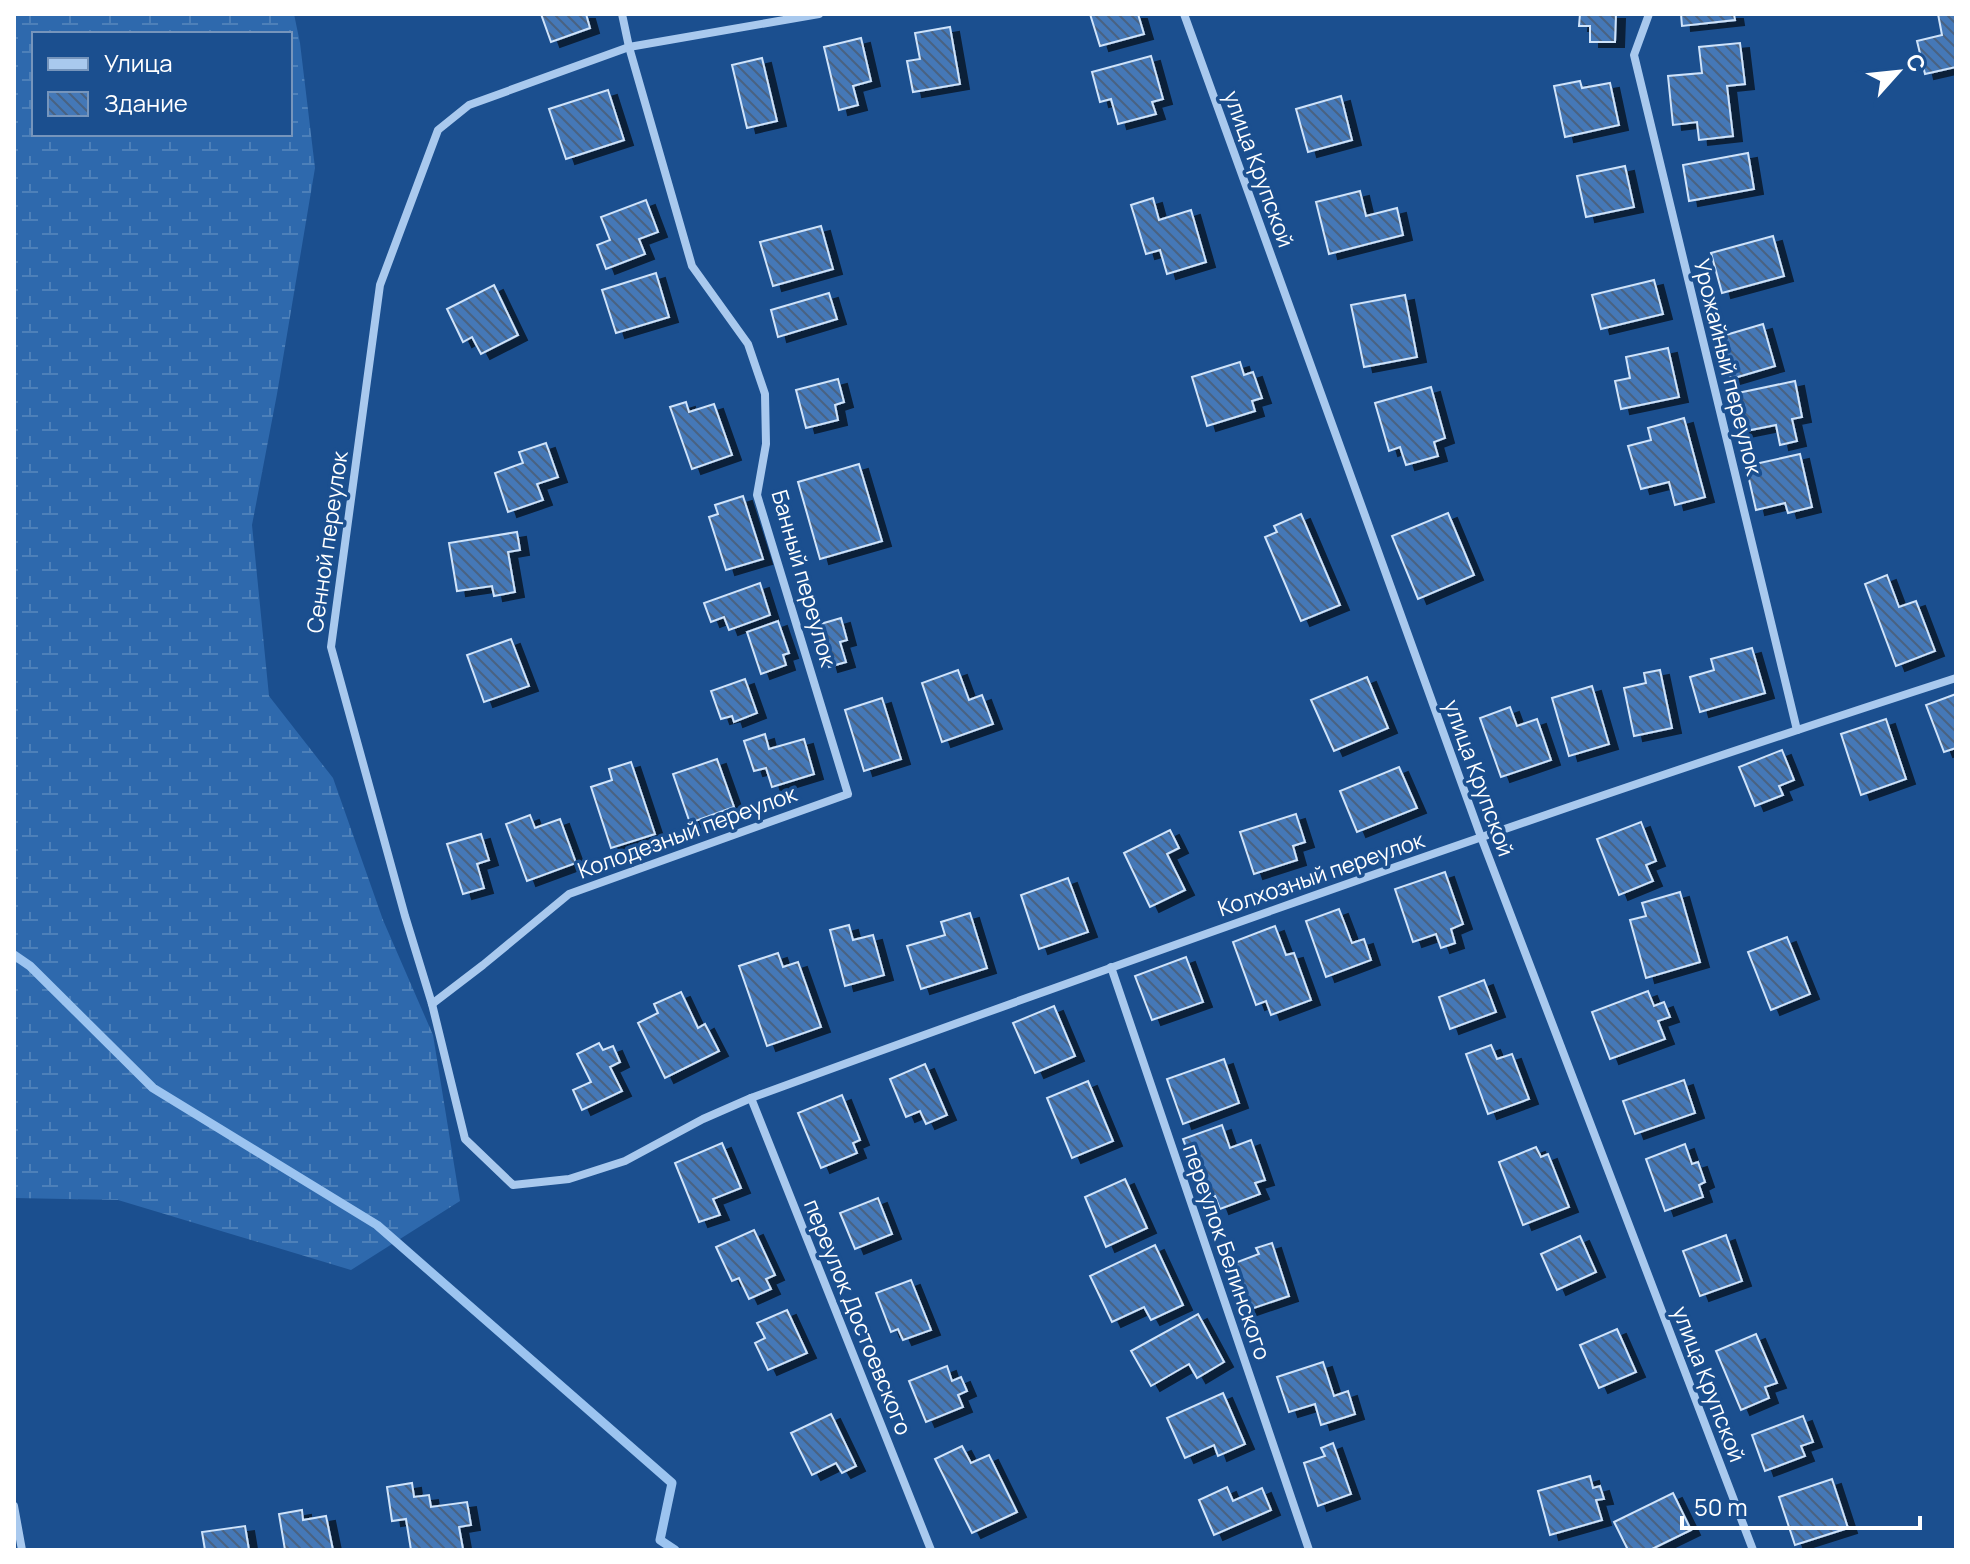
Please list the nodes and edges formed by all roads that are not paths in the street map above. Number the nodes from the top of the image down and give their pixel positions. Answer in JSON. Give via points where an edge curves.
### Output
{"nodes":[{"id":1,"x":622,"y":14,"type":"edge"},
{"id":2,"x":819,"y":14,"type":"edge"},
{"id":3,"x":1184,"y":14,"type":"edge"},
{"id":4,"x":1649,"y":14,"type":"edge"},
{"id":5,"x":629,"y":47,"type":"junction"},
{"id":6,"x":1956,"y":678,"type":"edge"},
{"id":7,"x":1797,"y":730,"type":"junction"},
{"id":8,"x":848,"y":794,"type":"joint"},
{"id":9,"x":1481,"y":837,"type":"junction"},
{"id":10,"x":1111,"y":967,"type":"junction"},
{"id":11,"x":432,"y":1004,"type":"junction"},
{"id":12,"x":751,"y":1098,"type":"junction"},
{"id":13,"x":703,"y":1119,"type":"joint"},
{"id":14,"x":14,"y":1506,"type":"edge"},
{"id":15,"x":22,"y":1550,"type":"edge"},
{"id":16,"x":931,"y":1550,"type":"edge"},
{"id":17,"x":1309,"y":1550,"type":"edge"},
{"id":18,"x":1753,"y":1550,"type":"edge"}],
"edges":[{"from":1,"to":5,"type":"street","name":"Банный переулок"},
{"from":2,"to":5,"type":"street"},
{"from":3,"to":9,"type":"street","name":"улица Крупской"},
{"from":4,"to":7,"type":"street","name":"Урожайный переулок","via":[[1634,55]]},
{"from":5,"to":8,"type":"street","name":"Банный переулок","via":[[692,266],[748,344],[765,394],[766,444],[757,495]]},
{"from":5,"to":11,"type":"street","name":"Сенной переулок","via":[[469,105],[438,130],[380,285],[331,647]]},
{"from":6,"to":7,"type":"street","name":"Колхозный переулок"},
{"from":7,"to":9,"type":"street","name":"Колхозный переулок"},
{"from":8,"to":11,"type":"street","name":"Колодезный переулок","via":[[569,894]]},
{"from":9,"to":10,"type":"street","name":"Колхозный переулок"},
{"from":9,"to":18,"type":"street","name":"улица Крупской"},
{"from":10,"to":12,"type":"street","name":"Колхозный переулок"},
{"from":10,"to":17,"type":"street","name":"переулок Белинского"},
{"from":11,"to":13,"type":"street","name":"Сенной переулок","via":[[465,1139],[513,1185],[569,1179],[625,1161]]},
{"from":12,"to":13,"type":"street","name":"Колхозный переулок"},
{"from":12,"to":16,"type":"street","name":"переулок Достоевского"},
{"from":14,"to":15,"type":"street"}]}
